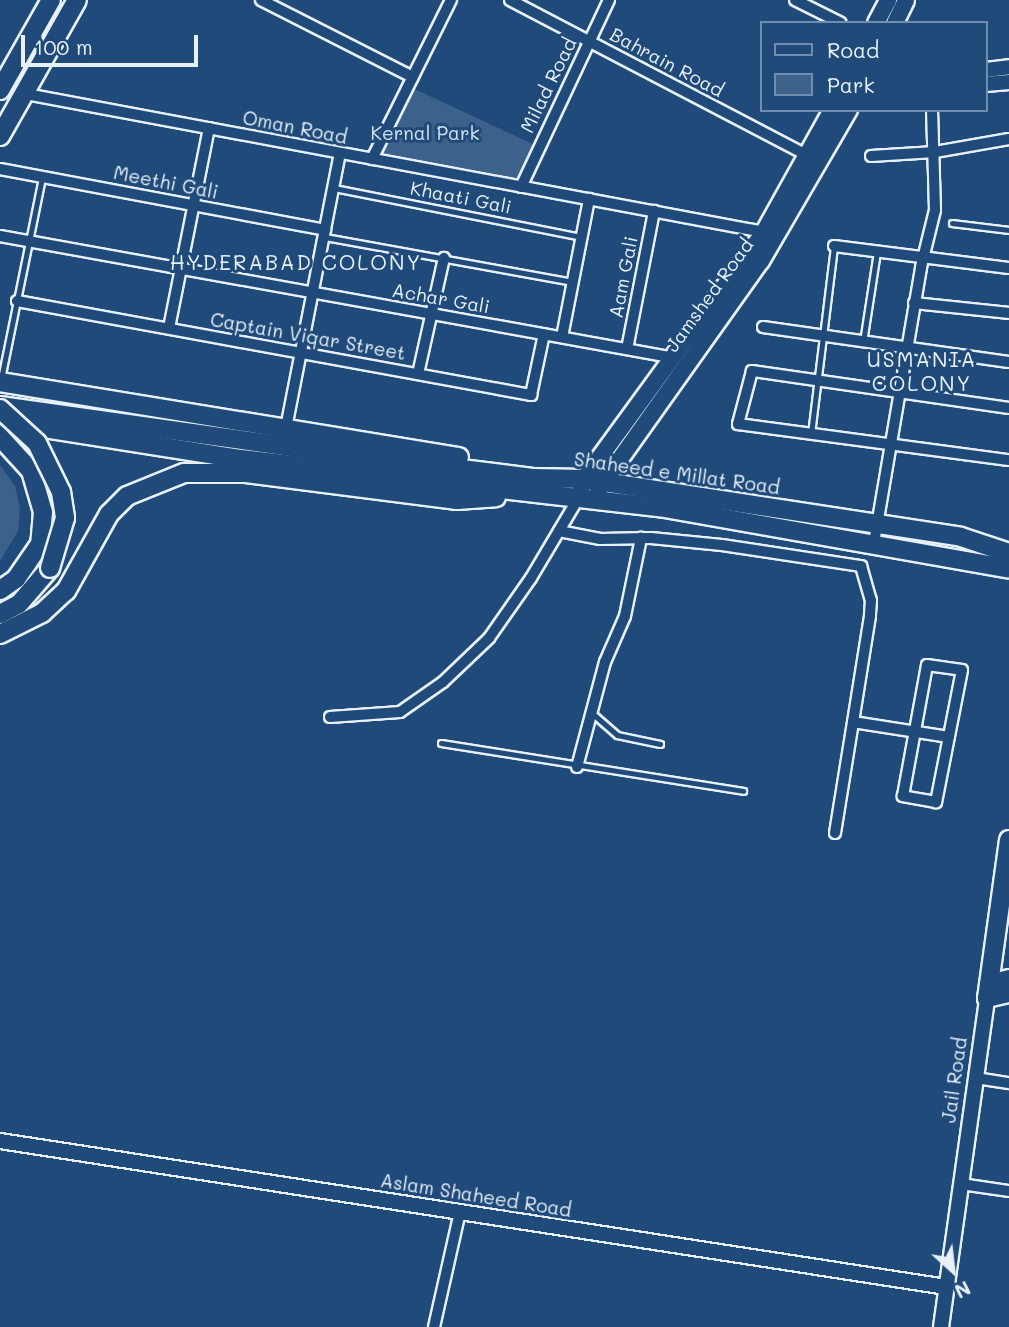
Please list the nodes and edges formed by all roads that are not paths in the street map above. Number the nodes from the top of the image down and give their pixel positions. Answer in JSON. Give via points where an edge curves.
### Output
{"nodes":[{"id":1,"x":51,"y":0,"type":"edge"},
{"id":2,"x":77,"y":0,"type":"edge"},
{"id":3,"x":261,"y":0,"type":"edge"},
{"id":4,"x":451,"y":0,"type":"edge"},
{"id":5,"x":510,"y":0,"type":"edge"},
{"id":6,"x":609,"y":0,"type":"edge"},
{"id":7,"x":795,"y":0,"type":"edge"},
{"id":8,"x":888,"y":0,"type":"edge"},
{"id":9,"x":906,"y":0,"type":"edge"},
{"id":10,"x":283,"y":5,"type":"edge"},
{"id":11,"x":837,"y":21,"type":"edge"},
{"id":12,"x":877,"y":21,"type":"edge"},
{"id":13,"x":896,"y":21,"type":"edge"},
{"id":14,"x":589,"y":41,"type":"junction"},
{"id":15,"x":1009,"y":67,"type":"edge"},
{"id":16,"x":988,"y":70,"type":"edge"},
{"id":17,"x":413,"y":77,"type":"junction"},
{"id":18,"x":1009,"y":82,"type":"edge"},
{"id":19,"x":988,"y":84,"type":"edge"},
{"id":20,"x":0,"y":90,"type":"edge"},
{"id":21,"x":26,"y":94,"type":"junction"},
{"id":22,"x":831,"y":112,"type":"edge"},
{"id":23,"x":848,"y":112,"type":"edge"},
{"id":24,"x":932,"y":112,"type":"edge"},
{"id":25,"x":209,"y":128,"type":"junction"},
{"id":26,"x":0,"y":136,"type":"edge"},
{"id":27,"x":1009,"y":139,"type":"edge"},
{"id":28,"x":935,"y":152,"type":"junction"},
{"id":29,"x":340,"y":153,"type":"junction"},
{"id":30,"x":808,"y":156,"type":"junction"},
{"id":31,"x":871,"y":156,"type":"dead end"},
{"id":32,"x":372,"y":159,"type":"junction"},
{"id":33,"x":0,"y":169,"type":"edge"},
{"id":34,"x":42,"y":177,"type":"junction"},
{"id":35,"x":521,"y":187,"type":"junction"},
{"id":36,"x":333,"y":188,"type":"junction"},
{"id":37,"x":589,"y":199,"type":"junction"},
{"id":38,"x":194,"y":205,"type":"junction"},
{"id":39,"x":654,"y":211,"type":"junction"},
{"id":40,"x":952,"y":223,"type":"dead end"},
{"id":41,"x":1009,"y":230,"type":"edge"},
{"id":42,"x":764,"y":232,"type":"junction"},
{"id":43,"x":324,"y":233,"type":"junction"},
{"id":44,"x":0,"y":236,"type":"edge"},
{"id":45,"x":582,"y":237,"type":"junction"},
{"id":46,"x":29,"y":241,"type":"junction"},
{"id":47,"x":834,"y":246,"type":"joint"},
{"id":48,"x":877,"y":252,"type":"junction"},
{"id":49,"x":444,"y":258,"type":"junction"},
{"id":50,"x":923,"y":258,"type":"junction"},
{"id":51,"x":1009,"y":268,"type":"edge"},
{"id":52,"x":181,"y":269,"type":"junction"},
{"id":53,"x":573,"y":282,"type":"junction"},
{"id":54,"x":313,"y":293,"type":"junction"},
{"id":55,"x":17,"y":301,"type":"junction"},
{"id":56,"x":914,"y":303,"type":"junction"},
{"id":57,"x":1009,"y":313,"type":"edge"},
{"id":58,"x":432,"y":314,"type":"junction"},
{"id":59,"x":763,"y":327,"type":"dead end"},
{"id":60,"x":169,"y":328,"type":"junction"},
{"id":61,"x":544,"y":334,"type":"junction"},
{"id":62,"x":562,"y":337,"type":"junction"},
{"id":63,"x":822,"y":337,"type":"junction"},
{"id":64,"x":862,"y":343,"type":"junction"},
{"id":65,"x":627,"y":349,"type":"junction"},
{"id":66,"x":906,"y":350,"type":"junction"},
{"id":67,"x":301,"y":352,"type":"junction"},
{"id":68,"x":670,"y":357,"type":"junction"},
{"id":69,"x":1009,"y":362,"type":"edge"},
{"id":70,"x":418,"y":374,"type":"junction"},
{"id":71,"x":816,"y":381,"type":"junction"},
{"id":72,"x":0,"y":382,"type":"edge"},
{"id":73,"x":898,"y":393,"type":"junction"},
{"id":74,"x":0,"y":408,"type":"edge"},
{"id":75,"x":1009,"y":408,"type":"edge"},
{"id":76,"x":0,"y":421,"type":"edge"},
{"id":77,"x":286,"y":428,"type":"junction"},
{"id":78,"x":811,"y":434,"type":"junction"},
{"id":79,"x":0,"y":437,"type":"edge"},
{"id":80,"x":890,"y":444,"type":"junction"},
{"id":81,"x":1009,"y":460,"type":"edge"},
{"id":82,"x":602,"y":482,"type":"junction"},
{"id":83,"x":530,"y":486,"type":"junction"},
{"id":84,"x":585,"y":490,"type":"junction"},
{"id":85,"x":877,"y":524,"type":"junction"},
{"id":86,"x":559,"y":531,"type":"junction"},
{"id":87,"x":641,"y":538,"type":"junction"},
{"id":88,"x":874,"y":543,"type":"junction"},
{"id":89,"x":1009,"y":553,"type":"edge"},
{"id":90,"x":1009,"y":569,"type":"edge"},
{"id":91,"x":0,"y":590,"type":"edge"},
{"id":92,"x":0,"y":614,"type":"edge"},
{"id":93,"x":0,"y":634,"type":"edge"},
{"id":94,"x":591,"y":712,"type":"junction"},
{"id":95,"x":330,"y":718,"type":"dead end"},
{"id":96,"x":853,"y":722,"type":"junction"},
{"id":97,"x":914,"y":730,"type":"junction"},
{"id":98,"x":949,"y":737,"type":"junction"},
{"id":99,"x":441,"y":743,"type":"dead end"},
{"id":100,"x":660,"y":744,"type":"dead end"},
{"id":101,"x":577,"y":766,"type":"junction"},
{"id":102,"x":743,"y":791,"type":"dead end"},
{"id":103,"x":835,"y":833,"type":"dead end"},
{"id":104,"x":1009,"y":840,"type":"edge"},
{"id":105,"x":1009,"y":979,"type":"edge"},
{"id":106,"x":988,"y":991,"type":"junction"},
{"id":107,"x":1009,"y":993,"type":"edge"},
{"id":108,"x":976,"y":1078,"type":"junction"},
{"id":109,"x":1009,"y":1083,"type":"edge"},
{"id":110,"x":0,"y":1141,"type":"edge"},
{"id":111,"x":961,"y":1184,"type":"junction"},
{"id":112,"x":1009,"y":1191,"type":"edge"},
{"id":113,"x":460,"y":1212,"type":"junction"},
{"id":114,"x":946,"y":1287,"type":"junction"},
{"id":115,"x":434,"y":1327,"type":"edge"},
{"id":116,"x":941,"y":1327,"type":"edge"}],
"edges":[{"from":1,"to":20,"type":"main road"},
{"from":2,"to":21,"type":"main road"},
{"from":3,"to":10,"type":"street"},
{"from":4,"to":17,"type":"street"},
{"from":5,"to":14,"type":"street","name":"Bahrain Road"},
{"from":6,"to":14,"type":"street","name":"Milad Road"},
{"from":7,"to":11,"type":"street"},
{"from":8,"to":12,"type":"main road"},
{"from":9,"to":13,"type":"main road"},
{"from":10,"to":17,"type":"street"},
{"from":14,"to":30,"type":"street","name":"Bahrain Road"},
{"from":14,"to":35,"type":"street","name":"Milad Road"},
{"from":15,"to":16,"type":"street"},
{"from":17,"to":32,"type":"street"},
{"from":18,"to":19,"type":"street"},
{"from":21,"to":25,"type":"street","name":"Oman Road"},
{"from":21,"to":26,"type":"main road"},
{"from":22,"to":30,"type":"main road","name":"Jamshed Road"},
{"from":23,"to":82,"type":"main road","name":"Jamshed Road","via":[[761,261]]},
{"from":24,"to":28,"type":"street"},
{"from":25,"to":29,"type":"street","name":"Oman Road"},
{"from":25,"to":38,"type":"street"},
{"from":27,"to":28,"type":"street"},
{"from":28,"to":31,"type":"street"},
{"from":28,"to":50,"type":"street","via":[[935,210]]},
{"from":29,"to":32,"type":"street","name":"Oman Road"},
{"from":29,"to":36,"type":"street"},
{"from":30,"to":42,"type":"main road","name":"Jamshed Road"},
{"from":32,"to":35,"type":"street","name":"Oman Road"},
{"from":33,"to":34,"type":"street","name":"Meethi Gali"},
{"from":34,"to":38,"type":"street","name":"Meethi Gali"},
{"from":34,"to":46,"type":"lane"},
{"from":35,"to":37,"type":"street","name":"Oman Road"},
{"from":36,"to":43,"type":"street"},
{"from":36,"to":45,"type":"lane","name":"Khaati Gali"},
{"from":37,"to":39,"type":"street","name":"Oman Road"},
{"from":37,"to":45,"type":"street"},
{"from":38,"to":43,"type":"street","name":"Meethi Gali"},
{"from":38,"to":52,"type":"street"},
{"from":39,"to":42,"type":"street","name":"Oman Road"},
{"from":39,"to":65,"type":"street","name":"Aam Gali"},
{"from":40,"to":41,"type":"lane"},
{"from":42,"to":68,"type":"main road","name":"Jamshed Road"},
{"from":43,"to":49,"type":"lane","name":"Meethi Gali"},
{"from":43,"to":54,"type":"street"},
{"from":44,"to":46,"type":"street","name":"Achar Gali"},
{"from":45,"to":53,"type":"street"},
{"from":46,"to":52,"type":"street","name":"Achar Gali"},
{"from":46,"to":55,"type":"lane"},
{"from":47,"to":48,"type":"street"},
{"from":47,"to":63,"type":"lane"},
{"from":48,"to":50,"type":"street"},
{"from":48,"to":64,"type":"lane"},
{"from":49,"to":53,"type":"lane","name":"Meethi Gali"},
{"from":49,"to":58,"type":"street"},
{"from":50,"to":51,"type":"street"},
{"from":50,"to":56,"type":"street"},
{"from":52,"to":54,"type":"street","name":"Achar Gali"},
{"from":52,"to":60,"type":"street"},
{"from":53,"to":62,"type":"street"},
{"from":54,"to":58,"type":"street","name":"Achar Gali"},
{"from":54,"to":67,"type":"street"},
{"from":55,"to":60,"type":"street","name":"Captain Viqar Street"},
{"from":55,"to":72,"type":"lane"},
{"from":56,"to":57,"type":"street"},
{"from":56,"to":66,"type":"street"},
{"from":58,"to":61,"type":"street","name":"Achar Gali"},
{"from":58,"to":70,"type":"street"},
{"from":59,"to":63,"type":"street"},
{"from":60,"to":67,"type":"street","name":"Captain Viqar Street"},
{"from":61,"to":62,"type":"street","name":"Achar Gali"},
{"from":61,"to":70,"type":"street","name":"Captain Viqar Street","via":[[531,395]]},
{"from":62,"to":65,"type":"street","name":"Achar Gali"},
{"from":63,"to":64,"type":"street"},
{"from":63,"to":71,"type":"lane"},
{"from":64,"to":66,"type":"street"},
{"from":65,"to":68,"type":"street","name":"Achar Gali"},
{"from":66,"to":69,"type":"street"},
{"from":66,"to":73,"type":"street"},
{"from":67,"to":70,"type":"street","name":"Captain Viqar Street"},
{"from":67,"to":77,"type":"street"},
{"from":68,"to":84,"type":"main road","name":"Jamshed Road"},
{"from":71,"to":73,"type":"street"},
{"from":71,"to":78,"type":"lane"},
{"from":71,"to":78,"type":"street","via":[[752,371],[738,424]]},
{"from":72,"to":77,"type":"main road"},
{"from":73,"to":75,"type":"street"},
{"from":73,"to":80,"type":"street"},
{"from":74,"to":83,"type":"main road","via":[[295,447]]},
{"from":74,"to":92,"type":"main road","bridge":true,"via":[[37,443],[52,468],[65,518],[43,578],[19,604]]},
{"from":76,"to":83,"type":"main road","via":[[233,458]]},
{"from":77,"to":83,"type":"main road","via":[[523,465]]},
{"from":78,"to":80,"type":"street"},
{"from":79,"to":91,"type":"main road","via":[[31,471],[43,512],[35,553],[16,579]]},
{"from":80,"to":81,"type":"street"},
{"from":80,"to":85,"type":"street"},
{"from":82,"to":84,"type":"main road","name":"Shaheed e Millat Road"},
{"from":82,"to":85,"type":"main road","name":"Shaheed e Millat Road"},
{"from":83,"to":84,"type":"main road"},
{"from":83,"to":93,"type":"main road","via":[[457,500],[225,471],[184,473],[127,496],[109,514],[66,591],[43,613]]},
{"from":84,"to":86,"type":"street"},
{"from":84,"to":88,"type":"main road","name":"Shaheed e Millat Road"},
{"from":85,"to":88,"type":"street"},
{"from":85,"to":89,"type":"main road","name":"Shaheed e Millat Road","via":[[961,537]]},
{"from":86,"to":87,"type":"street","via":[[600,539]]},
{"from":86,"to":95,"type":"street","via":[[489,638],[436,688],[400,712]]},
{"from":87,"to":94,"type":"street","via":[[625,616]]},
{"from":87,"to":96,"type":"street","via":[[861,566],[871,600]]},
{"from":88,"to":90,"type":"main road","name":"Shaheed e Millat Road"},
{"from":94,"to":100,"type":"lane","via":[[617,735]]},
{"from":94,"to":101,"type":"street"},
{"from":96,"to":97,"type":"street"},
{"from":96,"to":103,"type":"street"},
{"from":97,"to":98,"type":"street"},
{"from":97,"to":98,"type":"street","via":[[903,796],[936,802]]},
{"from":97,"to":98,"type":"street","via":[[927,665],[962,670]]},
{"from":99,"to":101,"type":"lane"},
{"from":101,"to":102,"type":"lane"},
{"from":104,"to":106,"type":"main road","name":"Jail Road"},
{"from":105,"to":106,"type":"main road"},
{"from":106,"to":107,"type":"main road"},
{"from":106,"to":108,"type":"street","name":"Jail Road"},
{"from":108,"to":109,"type":"street"},
{"from":108,"to":111,"type":"street","name":"Jail Road"},
{"from":110,"to":113,"type":"street","name":"Aslam Shaheed Road"},
{"from":111,"to":112,"type":"street"},
{"from":111,"to":114,"type":"street","name":"Jail Road"},
{"from":113,"to":114,"type":"street","name":"Aslam Shaheed Road"},
{"from":113,"to":115,"type":"street"},
{"from":114,"to":116,"type":"street","name":"Jail Road"}]}
